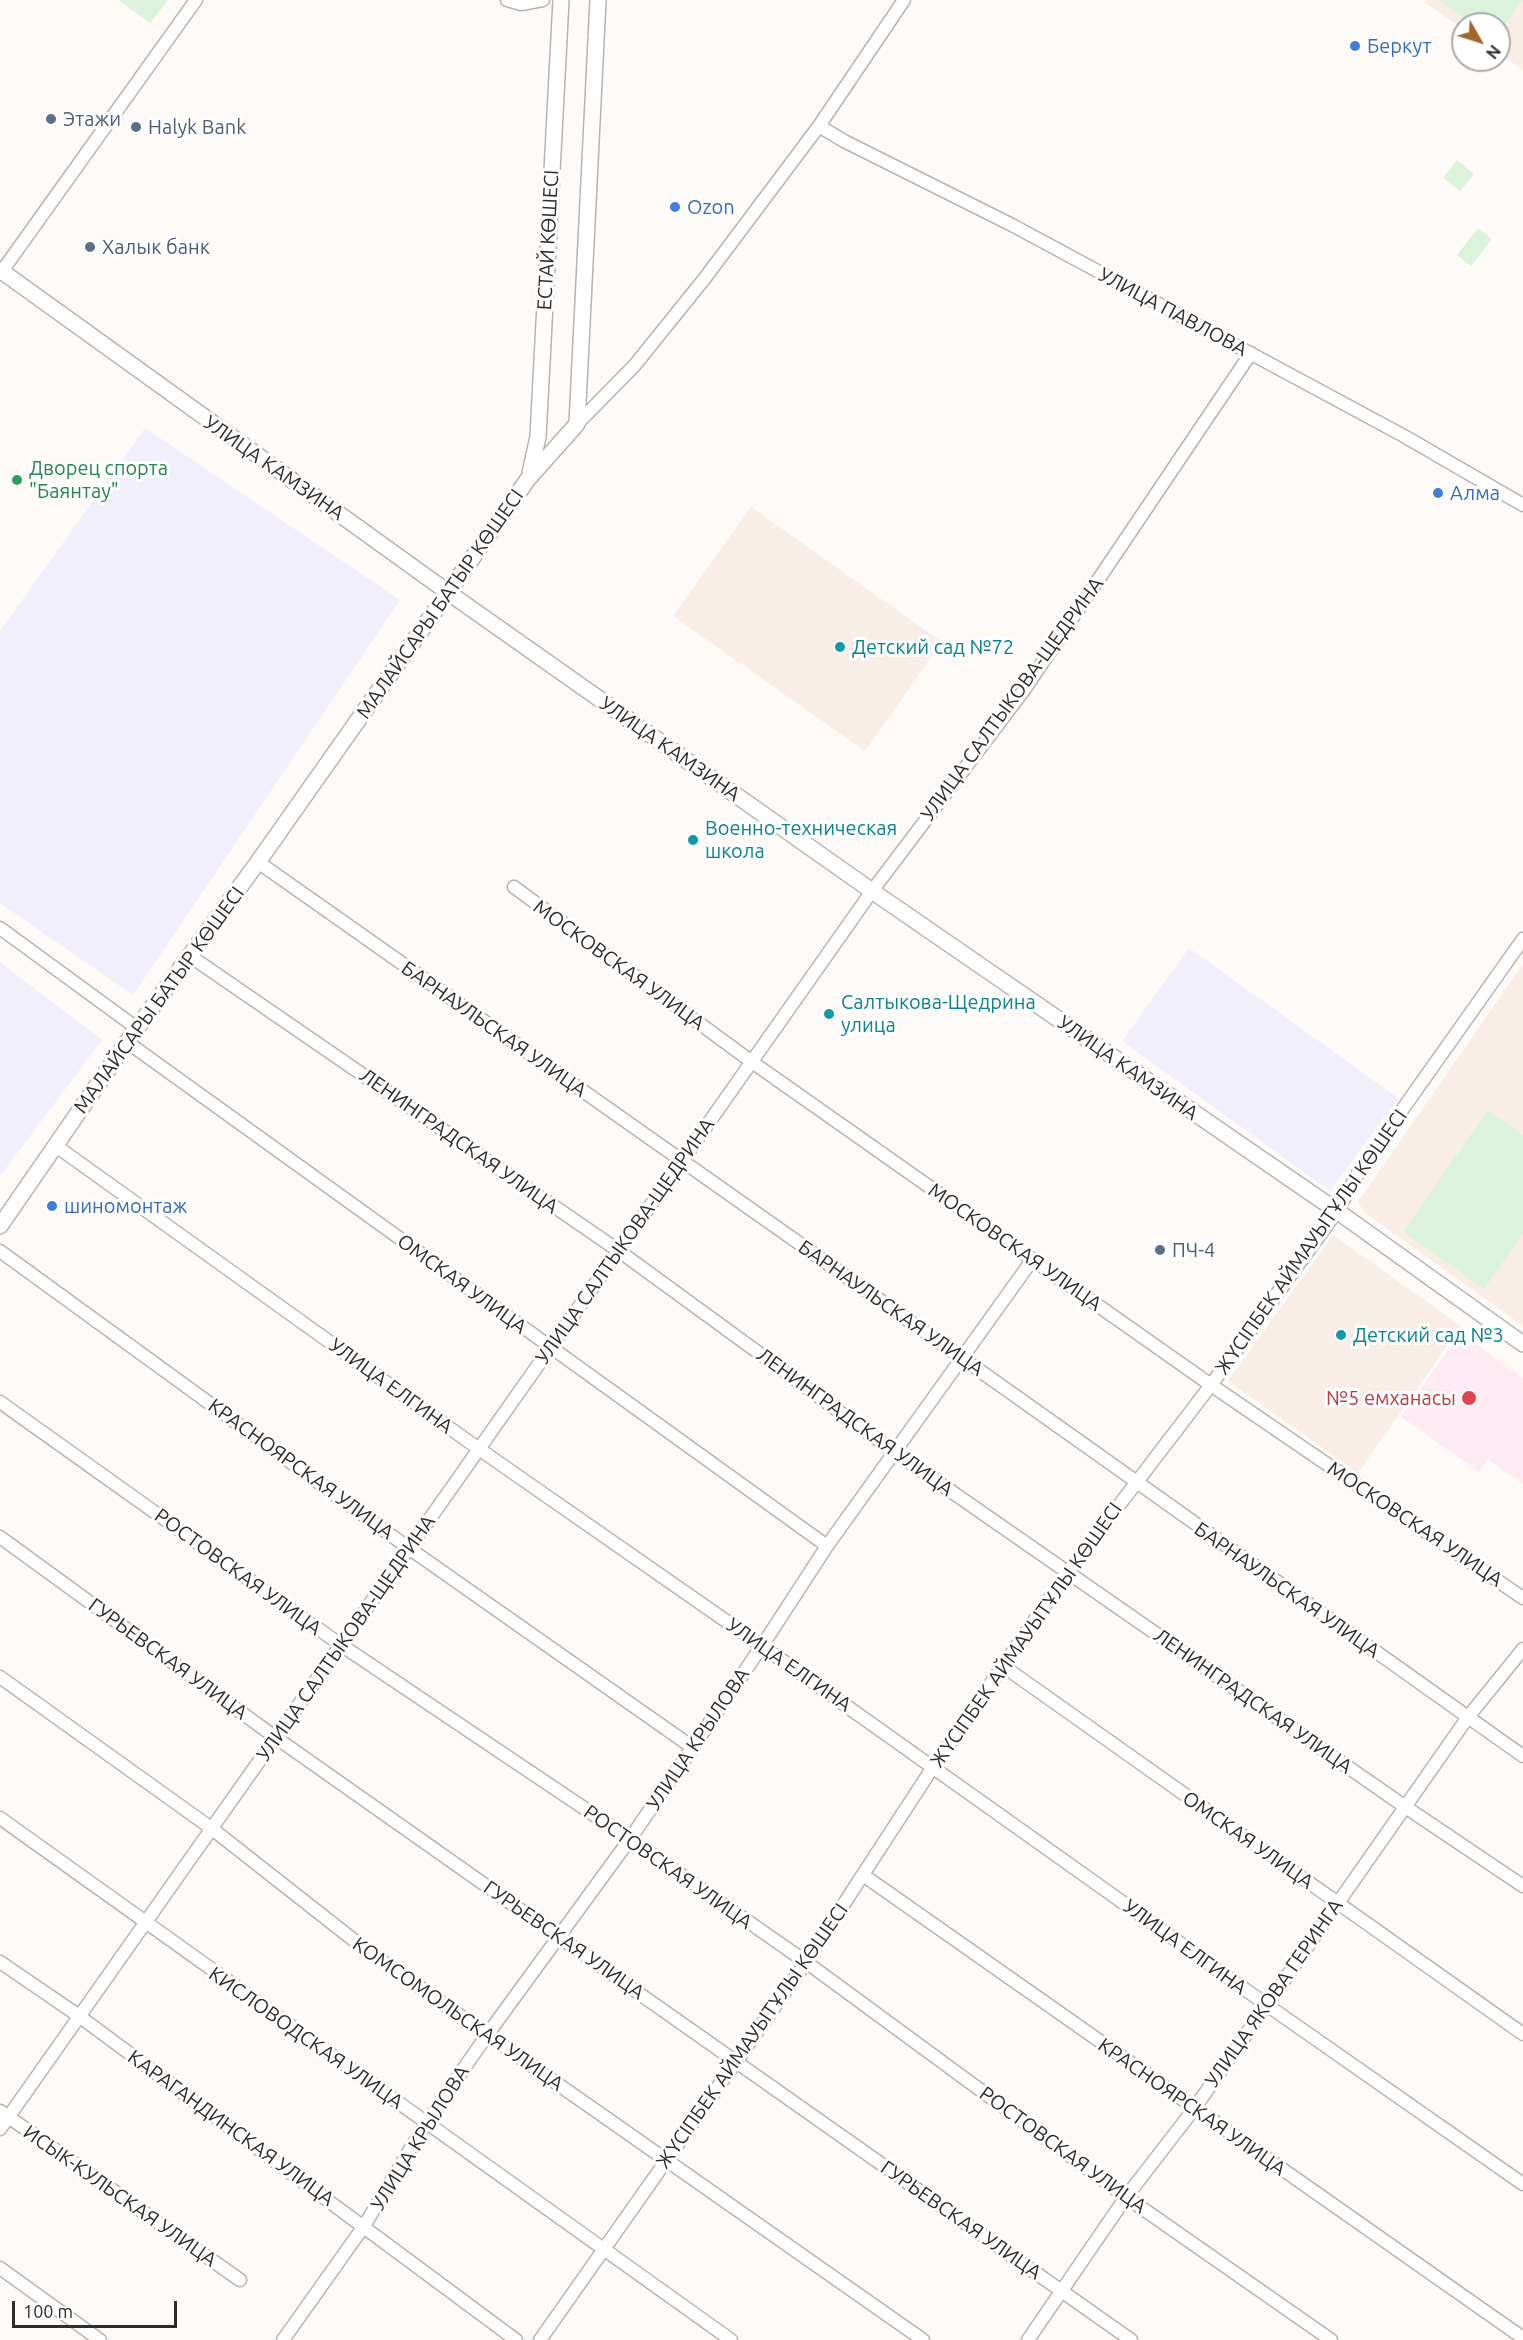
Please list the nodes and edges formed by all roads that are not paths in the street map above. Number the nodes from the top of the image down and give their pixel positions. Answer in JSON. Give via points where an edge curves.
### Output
{"nodes":[{"id":1,"x":196,"y":0,"type":"edge"},
{"id":2,"x":507,"y":0,"type":"edge"},
{"id":3,"x":543,"y":0,"type":"edge"},
{"id":4,"x":561,"y":0,"type":"edge"},
{"id":5,"x":598,"y":0,"type":"edge"},
{"id":6,"x":904,"y":0,"type":"edge"},
{"id":7,"x":819,"y":126,"type":"junction"},
{"id":8,"x":1,"y":272,"type":"edge"},
{"id":9,"x":1251,"y":353,"type":"junction"},
{"id":10,"x":577,"y":424,"type":"junction"},
{"id":11,"x":528,"y":479,"type":"junction"},
{"id":12,"x":1523,"y":505,"type":"edge"},
{"id":13,"x":449,"y":592,"type":"junction"},
{"id":14,"x":258,"y":862,"type":"junction"},
{"id":15,"x":514,"y":887,"type":"dead end"},
{"id":16,"x":872,"y":891,"type":"junction"},
{"id":17,"x":0,"y":928,"type":"edge"},
{"id":18,"x":1523,"y":939,"type":"edge"},
{"id":19,"x":190,"y":956,"type":"junction"},
{"id":20,"x":138,"y":1029,"type":"junction"},
{"id":21,"x":127,"y":1042,"type":"junction"},
{"id":22,"x":752,"y":1062,"type":"junction"},
{"id":23,"x":56,"y":1146,"type":"junction"},
{"id":24,"x":682,"y":1161,"type":"junction"},
{"id":25,"x":1337,"y":1211,"type":"junction"},
{"id":26,"x":0,"y":1226,"type":"edge"},
{"id":27,"x":0,"y":1251,"type":"edge"},
{"id":28,"x":619,"y":1251,"type":"junction"},
{"id":29,"x":1033,"y":1259,"type":"junction"},
{"id":30,"x":1523,"y":1344,"type":"edge"},
{"id":31,"x":550,"y":1348,"type":"junction"},
{"id":32,"x":962,"y":1358,"type":"junction"},
{"id":33,"x":1211,"y":1385,"type":"junction"},
{"id":34,"x":0,"y":1402,"type":"edge"},
{"id":35,"x":479,"y":1449,"type":"junction"},
{"id":36,"x":896,"y":1453,"type":"junction"},
{"id":37,"x":1135,"y":1482,"type":"junction"},
{"id":38,"x":0,"y":1537,"type":"edge"},
{"id":39,"x":827,"y":1546,"type":"junction"},
{"id":40,"x":410,"y":1549,"type":"junction"},
{"id":41,"x":1068,"y":1572,"type":"junction"},
{"id":42,"x":1523,"y":1598,"type":"edge"},
{"id":43,"x":341,"y":1645,"type":"junction"},
{"id":44,"x":762,"y":1646,"type":"junction"},
{"id":45,"x":1523,"y":1649,"type":"edge"},
{"id":46,"x":1003,"y":1666,"type":"junction"},
{"id":47,"x":0,"y":1677,"type":"edge"},
{"id":48,"x":1468,"y":1717,"type":"junction"},
{"id":49,"x":275,"y":1737,"type":"junction"},
{"id":50,"x":692,"y":1747,"type":"junction"},
{"id":51,"x":1523,"y":1756,"type":"edge"},
{"id":52,"x":933,"y":1767,"type":"junction"},
{"id":53,"x":1404,"y":1806,"type":"junction"},
{"id":54,"x":0,"y":1818,"type":"edge"},
{"id":55,"x":211,"y":1828,"type":"junction"},
{"id":56,"x":630,"y":1839,"type":"junction"},
{"id":57,"x":862,"y":1875,"type":"junction"},
{"id":58,"x":1523,"y":1886,"type":"edge"},
{"id":59,"x":1338,"y":1903,"type":"junction"},
{"id":60,"x":146,"y":1924,"type":"junction"},
{"id":61,"x":560,"y":1937,"type":"junction"},
{"id":62,"x":0,"y":1962,"type":"edge"},
{"id":63,"x":806,"y":1962,"type":"junction"},
{"id":64,"x":1267,"y":2005,"type":"junction"},
{"id":65,"x":79,"y":2016,"type":"junction"},
{"id":66,"x":1523,"y":2034,"type":"edge"},
{"id":67,"x":487,"y":2035,"type":"junction"},
{"id":68,"x":737,"y":2061,"type":"junction"},
{"id":69,"x":1194,"y":2109,"type":"junction"},
{"id":70,"x":4,"y":2114,"type":"edge"},
{"id":71,"x":426,"y":2123,"type":"junction"},
{"id":72,"x":0,"y":2129,"type":"edge"},
{"id":73,"x":667,"y":2160,"type":"junction"},
{"id":74,"x":1523,"y":2184,"type":"edge"},
{"id":75,"x":1126,"y":2197,"type":"junction"},
{"id":76,"x":364,"y":2226,"type":"junction"},
{"id":77,"x":604,"y":2250,"type":"junction"},
{"id":78,"x":0,"y":2268,"type":"edge"},
{"id":79,"x":240,"y":2280,"type":"dead end"},
{"id":80,"x":1061,"y":2291,"type":"junction"},
{"id":81,"x":1523,"y":2338,"type":"edge"},
{"id":82,"x":100,"y":2340,"type":"edge"},
{"id":83,"x":283,"y":2340,"type":"edge"},
{"id":84,"x":516,"y":2340,"type":"edge"},
{"id":85,"x":540,"y":2340,"type":"edge"},
{"id":86,"x":730,"y":2340,"type":"edge"},
{"id":87,"x":923,"y":2340,"type":"edge"},
{"id":88,"x":1028,"y":2340,"type":"edge"},
{"id":89,"x":1131,"y":2340,"type":"edge"},
{"id":90,"x":1331,"y":2340,"type":"edge"}],
"edges":[{"from":1,"to":8,"type":"street"},
{"from":2,"to":3,"type":"street","via":[[521,4]]},
{"from":4,"to":11,"type":"main road","name":"ЕСТАЙ КӨШЕСІ","via":[[538,437]]},
{"from":5,"to":10,"type":"main road","name":"ЕСТАЙ КӨШЕСІ"},
{"from":6,"to":7,"type":"street","name":"МАЛАЙСАРЫ БАТЫР КӨШЕСІ"},
{"from":7,"to":9,"type":"street","name":"УЛИЦА ПАВЛОВА"},
{"from":7,"to":10,"type":"street","name":"МАЛАЙСАРЫ БАТЫР КӨШЕСІ","via":[[634,366]]},
{"from":8,"to":13,"type":"main road","name":"УЛИЦА КАМЗИНА"},
{"from":9,"to":12,"type":"street","name":"УЛИЦА ПАВЛОВА"},
{"from":9,"to":16,"type":"street","name":"УЛИЦА САЛТЫКОВА-ЩЕДРИНА","via":[[1024,690]]},
{"from":10,"to":11,"type":"main road","name":"МАЛАЙСАРЫ БАТЫР КӨШЕСІ"},
{"from":11,"to":13,"type":"main road","name":"МАЛАЙСАРЫ БАТЫР КӨШЕСІ"},
{"from":13,"to":14,"type":"main road","name":"МАЛАЙСАРЫ БАТЫР КӨШЕСІ"},
{"from":13,"to":16,"type":"main road","name":"УЛИЦА КАМЗИНА"},
{"from":14,"to":19,"type":"main road","name":"МАЛАЙСАРЫ БАТЫР КӨШЕСІ"},
{"from":14,"to":24,"type":"street","name":"БАРНАУЛЬСКАЯ УЛИЦА"},
{"from":15,"to":22,"type":"street","name":"МОСКОВСКАЯ УЛИЦА"},
{"from":16,"to":22,"type":"street","name":"УЛИЦА САЛТЫКОВА-ЩЕДРИНА"},
{"from":16,"to":25,"type":"main road","name":"УЛИЦА КАМЗИНА"},
{"from":17,"to":20,"type":"street"},
{"from":18,"to":25,"type":"street","name":"ЖҮСІПБЕК АЙМАУЫТҰЛЫ КӨШЕСІ","via":[[1361,1168]]},
{"from":19,"to":20,"type":"main road","name":"МАЛАЙСАРЫ БАТЫР КӨШЕСІ"},
{"from":19,"to":28,"type":"street","name":"ЛЕНИНГРАДСКАЯ УЛИЦА"},
{"from":20,"to":21,"type":"main road","name":"МАЛАЙСАРЫ БАТЫР КӨШЕСІ"},
{"from":21,"to":23,"type":"main road","name":"МАЛАЙСАРЫ БАТЫР КӨШЕСІ"},
{"from":21,"to":31,"type":"street","name":"ОМСКАЯ УЛИЦА"},
{"from":22,"to":24,"type":"street","name":"УЛИЦА САЛТЫКОВА-ЩЕДРИНА"},
{"from":22,"to":29,"type":"street","name":"МОСКОВСКАЯ УЛИЦА"},
{"from":23,"to":26,"type":"main road","name":"МАЛАЙСАРЫ БАТЫР КӨШЕСІ"},
{"from":23,"to":35,"type":"street","name":"УЛИЦА ЕЛГИНА"},
{"from":24,"to":28,"type":"street","name":"УЛИЦА САЛТЫКОВА-ЩЕДРИНА"},
{"from":24,"to":32,"type":"street","name":"БАРНАУЛЬСКАЯ УЛИЦА"},
{"from":25,"to":30,"type":"main road","name":"УЛИЦА КАМЗИНА"},
{"from":25,"to":33,"type":"street","name":"ЖҮСІПБЕК АЙМАУЫТҰЛЫ КӨШЕСІ"},
{"from":27,"to":40,"type":"street","name":"КРАСНОЯРСКАЯ УЛИЦА"},
{"from":28,"to":31,"type":"street","name":"УЛИЦА САЛТЫКОВА-ЩЕДРИНА"},
{"from":28,"to":36,"type":"street","name":"ЛЕНИНГРАДСКАЯ УЛИЦА"},
{"from":29,"to":32,"type":"street","name":"УЛИЦА КРЫЛОВА"},
{"from":29,"to":33,"type":"street","name":"МОСКОВСКАЯ УЛИЦА"},
{"from":31,"to":35,"type":"street","name":"УЛИЦА САЛТЫКОВА-ЩЕДРИНА"},
{"from":31,"to":39,"type":"street","name":"ОМСКАЯ УЛИЦА"},
{"from":32,"to":36,"type":"street","name":"УЛИЦА КРЫЛОВА"},
{"from":32,"to":37,"type":"street","name":"БАРНАУЛЬСКАЯ УЛИЦА"},
{"from":33,"to":37,"type":"street","name":"ЖҮСІПБЕК АЙМАУЫТҰЛЫ КӨШЕСІ"},
{"from":33,"to":42,"type":"street","name":"МОСКОВСКАЯ УЛИЦА"},
{"from":34,"to":43,"type":"street","name":"РОСТОВСКАЯ УЛИЦА"},
{"from":35,"to":40,"type":"street","name":"УЛИЦА САЛТЫКОВА-ЩЕДРИНА"},
{"from":35,"to":44,"type":"street","name":"УЛИЦА ЕЛГИНА"},
{"from":36,"to":39,"type":"street","name":"УЛИЦА КРЫЛОВА"},
{"from":36,"to":41,"type":"street","name":"ЛЕНИНГРАДСКАЯ УЛИЦА"},
{"from":37,"to":41,"type":"street","name":"ЖҮСІПБЕК АЙМАУЫТҰЛЫ КӨШЕСІ"},
{"from":37,"to":48,"type":"street","name":"БАРНАУЛЬСКАЯ УЛИЦА"},
{"from":38,"to":49,"type":"street","name":"ГУРЬЕВСКАЯ УЛИЦА"},
{"from":39,"to":44,"type":"street","name":"УЛИЦА КРЫЛОВА"},
{"from":40,"to":43,"type":"street","name":"УЛИЦА САЛТЫКОВА-ЩЕДРИНА"},
{"from":40,"to":50,"type":"street","name":"КРАСНОЯРСКАЯ УЛИЦА"},
{"from":41,"to":46,"type":"street","name":"ЖҮСІПБЕК АЙМАУЫТҰЛЫ КӨШЕСІ"},
{"from":41,"to":53,"type":"street","name":"ЛЕНИНГРАДСКАЯ УЛИЦА"},
{"from":43,"to":49,"type":"street","name":"УЛИЦА САЛТЫКОВА-ЩЕДРИНА"},
{"from":43,"to":56,"type":"street","name":"РОСТОВСКАЯ УЛИЦА"},
{"from":44,"to":50,"type":"street","name":"УЛИЦА КРЫЛОВА"},
{"from":44,"to":52,"type":"street","name":"УЛИЦА ЕЛГИНА"},
{"from":45,"to":48,"type":"street","name":"УЛИЦА ЯКОВА ГЕРИНГА"},
{"from":46,"to":52,"type":"street","name":"ЖҮСІПБЕК АЙМАУЫТҰЛЫ КӨШЕСІ"},
{"from":46,"to":59,"type":"street","name":"ОМСКАЯ УЛИЦА"},
{"from":47,"to":55,"type":"street","name":"КОМСОМОЛЬСКАЯ УЛИЦА"},
{"from":48,"to":51,"type":"street","name":"БАРНАУЛЬСКАЯ УЛИЦА"},
{"from":48,"to":53,"type":"street","name":"УЛИЦА ЯКОВА ГЕРИНГА"},
{"from":49,"to":55,"type":"street","name":"УЛИЦА САЛТЫКОВА-ЩЕДРИНА"},
{"from":49,"to":61,"type":"street","name":"ГУРЬЕВСКАЯ УЛИЦА"},
{"from":50,"to":56,"type":"street","name":"УЛИЦА КРЫЛОВА"},
{"from":52,"to":57,"type":"street","name":"ЖҮСІПБЕК АЙМАУЫТҰЛЫ КӨШЕСІ"},
{"from":52,"to":64,"type":"street","name":"УЛИЦА ЕЛГИНА"},
{"from":53,"to":58,"type":"street","name":"ЛЕНИНГРАДСКАЯ УЛИЦА"},
{"from":53,"to":59,"type":"street","name":"УЛИЦА ЯКОВА ГЕРИНГА"},
{"from":54,"to":60,"type":"street","name":"КИСЛОВОДСКАЯ УЛИЦА"},
{"from":55,"to":60,"type":"street","name":"УЛИЦА САЛТЫКОВА-ЩЕДРИНА"},
{"from":55,"to":67,"type":"street","name":"КОМСОМОЛЬСКАЯ УЛИЦА","via":[[365,1949]]},
{"from":56,"to":61,"type":"street","name":"УЛИЦА КРЫЛОВА"},
{"from":56,"to":63,"type":"street","name":"РОСТОВСКАЯ УЛИЦА"},
{"from":57,"to":63,"type":"street","name":"ЖҮСІПБЕК АЙМАУЫТҰЛЫ КӨШЕСІ"},
{"from":57,"to":69,"type":"street","name":"КРАСНОЯРСКАЯ УЛИЦА"},
{"from":59,"to":64,"type":"street","name":"УЛИЦА ЯКОВА ГЕРИНГА"},
{"from":59,"to":66,"type":"street","name":"ОМСКАЯ УЛИЦА"},
{"from":60,"to":65,"type":"street","name":"УЛИЦА САЛТЫКОВА-ЩЕДРИНА"},
{"from":60,"to":71,"type":"street","name":"КИСЛОВОДСКАЯ УЛИЦА"},
{"from":61,"to":67,"type":"street","name":"УЛИЦА КРЫЛОВА"},
{"from":61,"to":68,"type":"street","name":"ГУРЬЕВСКАЯ УЛИЦА"},
{"from":62,"to":65,"type":"street","name":"КАРАГАНДИНСКАЯ УЛИЦА"},
{"from":63,"to":68,"type":"street","name":"ЖҮСІПБЕК АЙМАУЫТҰЛЫ КӨШЕСІ"},
{"from":63,"to":75,"type":"street","name":"РОСТОВСКАЯ УЛИЦА"},
{"from":64,"to":69,"type":"street","name":"УЛИЦА ЯКОВА ГЕРИНГА"},
{"from":64,"to":74,"type":"street","name":"УЛИЦА ЕЛГИНА"},
{"from":65,"to":70,"type":"street","name":"УЛИЦА САЛТЫКОВА-ЩЕДРИНА"},
{"from":65,"to":76,"type":"street","name":"КАРАГАНДИНСКАЯ УЛИЦА"},
{"from":67,"to":71,"type":"street","name":"УЛИЦА КРЫЛОВА"},
{"from":67,"to":73,"type":"street","name":"КОМСОМОЛЬСКАЯ УЛИЦА"},
{"from":68,"to":73,"type":"street","name":"ЖҮСІПБЕК АЙМАУЫТҰЛЫ КӨШЕСІ"},
{"from":68,"to":80,"type":"street","name":"ГУРЬЕВСКАЯ УЛИЦА"},
{"from":69,"to":75,"type":"street","name":"УЛИЦА ЯКОВА ГЕРИНГА"},
{"from":69,"to":81,"type":"street","name":"КРАСНОЯРСКАЯ УЛИЦА"},
{"from":70,"to":72,"type":"street","name":"УЛИЦА САЛТЫКОВА-ЩЕДРИНА"},
{"from":70,"to":79,"type":"street","name":"ИСЫК-КУЛЬСКАЯ УЛИЦА"},
{"from":71,"to":76,"type":"street","name":"УЛИЦА КРЫЛОВА"},
{"from":71,"to":77,"type":"street","name":"КИСЛОВОДСКАЯ УЛИЦА"},
{"from":73,"to":77,"type":"street","name":"ЖҮСІПБЕК АЙМАУЫТҰЛЫ КӨШЕСІ"},
{"from":73,"to":87,"type":"street","name":"КОМСОМОЛЬСКАЯ УЛИЦА"},
{"from":75,"to":80,"type":"street","name":"УЛИЦА ЯКОВА ГЕРИНГА"},
{"from":75,"to":90,"type":"street","name":"РОСТОВСКАЯ УЛИЦА"},
{"from":76,"to":83,"type":"street","name":"УЛИЦА КРЫЛОВА"},
{"from":76,"to":84,"type":"street","name":"КАРАГАНДИНСКАЯ УЛИЦА"},
{"from":77,"to":85,"type":"street","name":"ЖҮСІПБЕК АЙМАУЫТҰЛЫ КӨШЕСІ"},
{"from":77,"to":86,"type":"street","name":"КИСЛОВОДСКАЯ УЛИЦА"},
{"from":78,"to":82,"type":"street"},
{"from":80,"to":88,"type":"street","name":"УЛИЦА ЯКОВА ГЕРИНГА"},
{"from":80,"to":89,"type":"street","name":"ГУРЬЕВСКАЯ УЛИЦА"}]}
